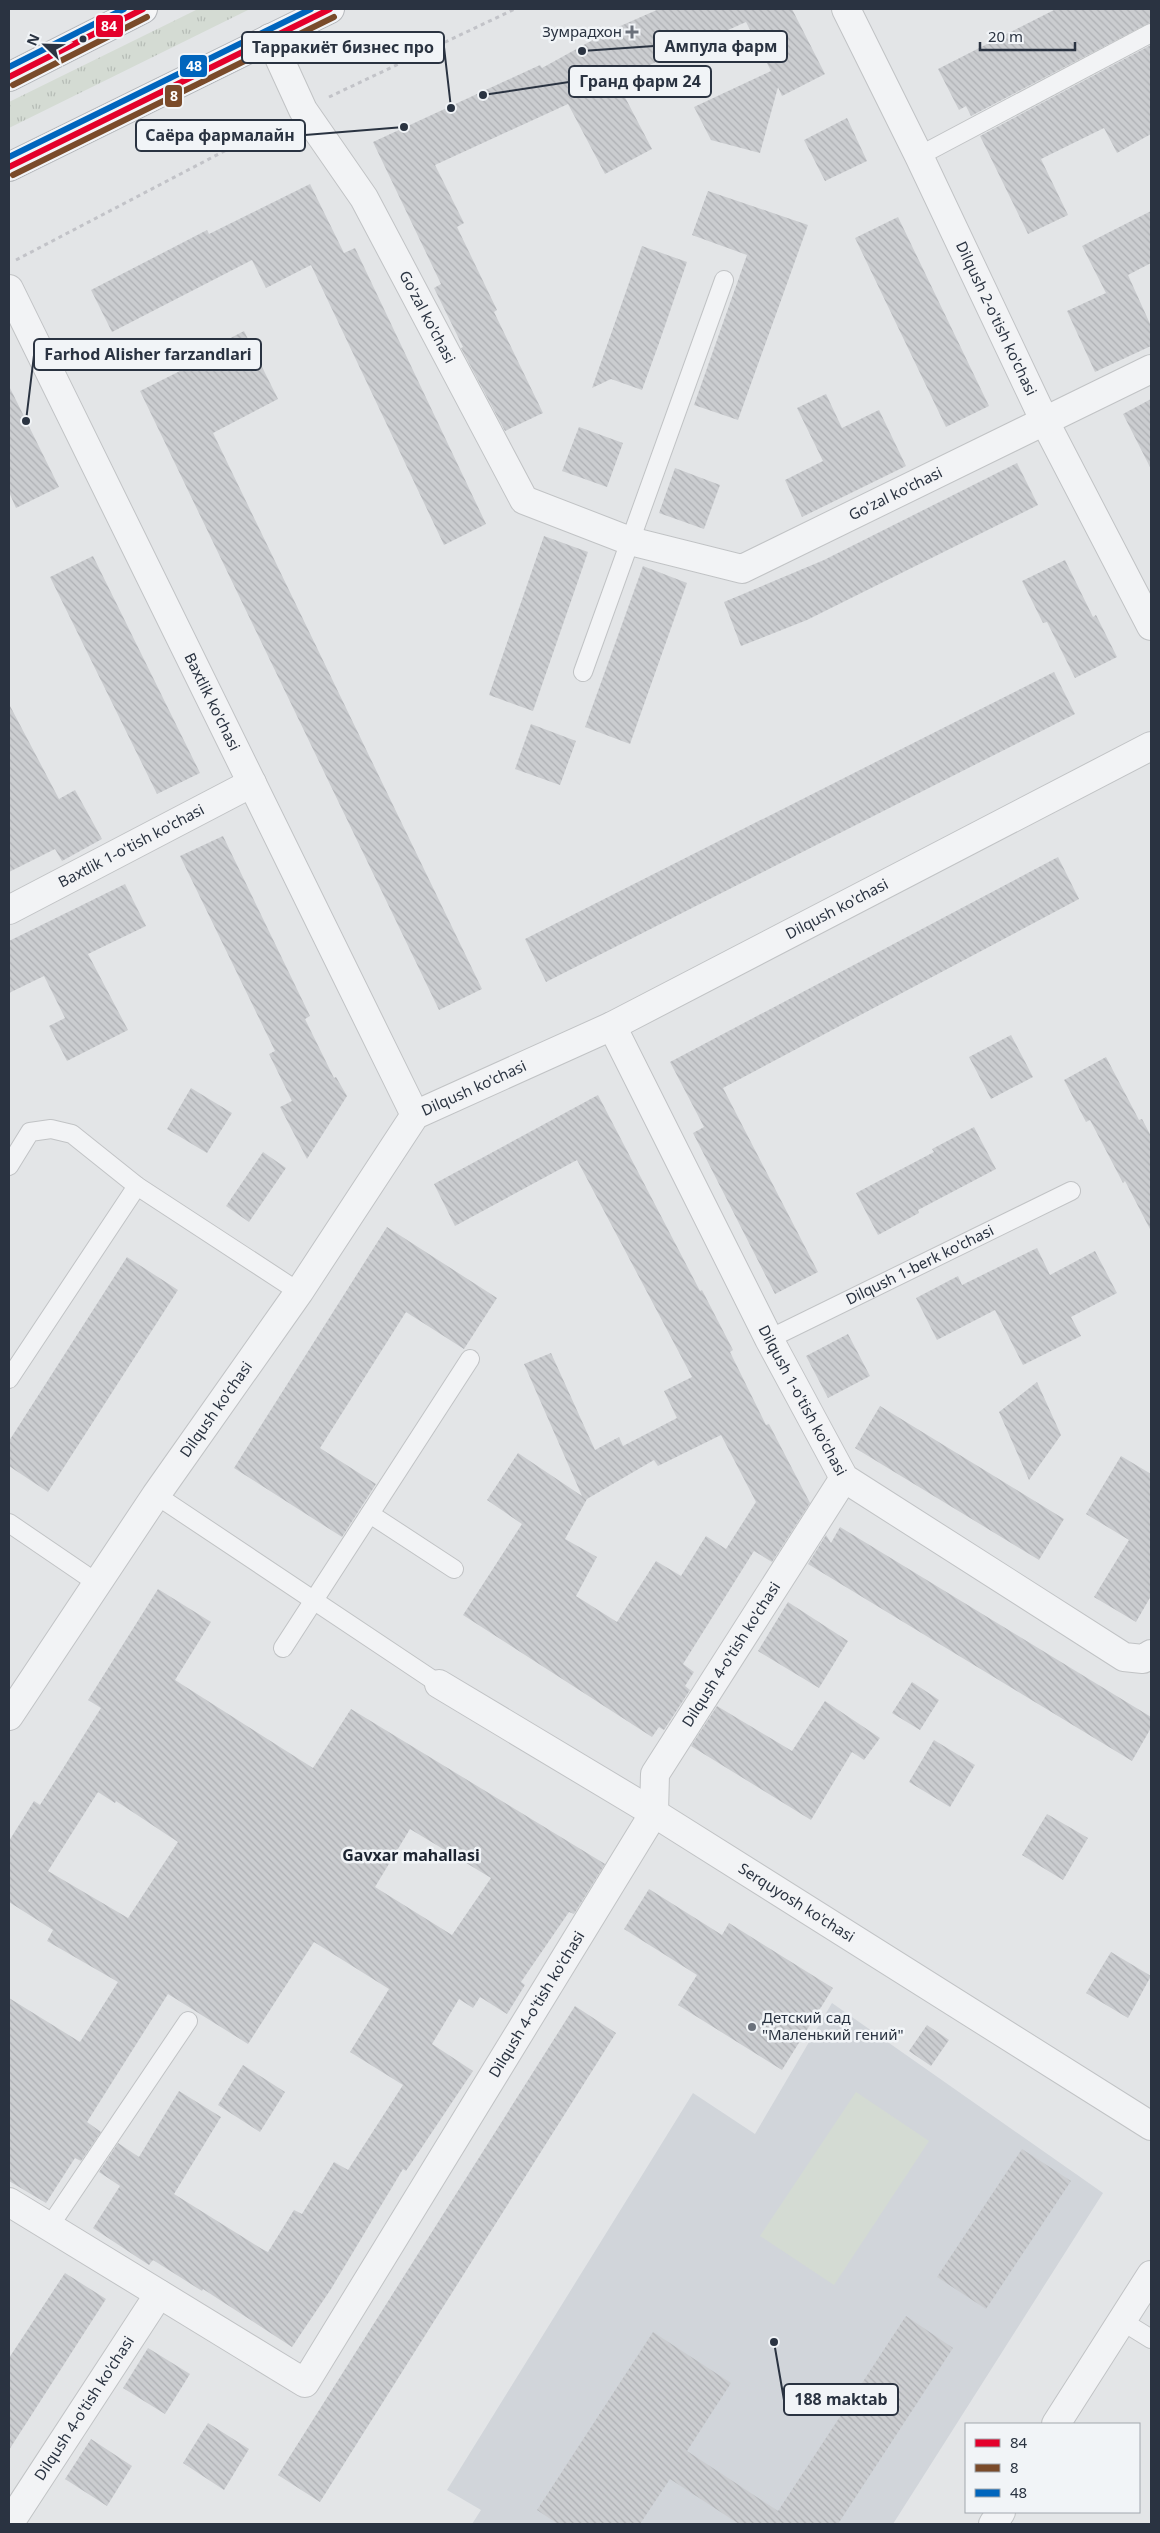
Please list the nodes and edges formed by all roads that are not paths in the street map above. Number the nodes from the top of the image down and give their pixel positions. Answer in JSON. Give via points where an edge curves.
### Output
{"nodes":[{"id":1,"x":143,"y":9,"type":"edge"},
{"id":2,"x":330,"y":9,"type":"edge"},
{"id":3,"x":846,"y":9,"type":"edge"},
{"id":4,"x":1151,"y":32,"type":"edge"},
{"id":5,"x":270,"y":38,"type":"junction"},
{"id":6,"x":9,"y":77,"type":"edge"},
{"id":7,"x":919,"y":156,"type":"junction"},
{"id":8,"x":9,"y":167,"type":"edge"},
{"id":9,"x":724,"y":280,"type":"dead end"},
{"id":10,"x":9,"y":289,"type":"edge"},
{"id":11,"x":1151,"y":369,"type":"edge"},
{"id":12,"x":1045,"y":422,"type":"junction"},
{"id":13,"x":630,"y":541,"type":"junction"},
{"id":14,"x":1151,"y":626,"type":"edge"},
{"id":15,"x":583,"y":672,"type":"dead end"},
{"id":16,"x":1151,"y":746,"type":"edge"},
{"id":17,"x":252,"y":783,"type":"junction"},
{"id":18,"x":9,"y":910,"type":"edge"},
{"id":19,"x":612,"y":1026,"type":"junction"},
{"id":20,"x":415,"y":1114,"type":"junction"},
{"id":21,"x":9,"y":1166,"type":"edge"},
{"id":22,"x":137,"y":1186,"type":"junction"},
{"id":23,"x":1070,"y":1191,"type":"dead end"},
{"id":24,"x":299,"y":1292,"type":"junction"},
{"id":25,"x":769,"y":1339,"type":"junction"},
{"id":26,"x":470,"y":1359,"type":"dead end"},
{"id":27,"x":9,"y":1379,"type":"edge"},
{"id":28,"x":844,"y":1478,"type":"junction"},
{"id":29,"x":156,"y":1494,"type":"junction"},
{"id":30,"x":370,"y":1514,"type":"junction"},
{"id":31,"x":9,"y":1523,"type":"edge"},
{"id":32,"x":454,"y":1569,"type":"dead end"},
{"id":33,"x":97,"y":1583,"type":"junction"},
{"id":34,"x":315,"y":1599,"type":"junction"},
{"id":35,"x":283,"y":1648,"type":"dead end"},
{"id":36,"x":1151,"y":1654,"type":"edge"},
{"id":37,"x":439,"y":1684,"type":"joint"},
{"id":38,"x":9,"y":1716,"type":"edge"},
{"id":39,"x":654,"y":1813,"type":"junction"},
{"id":40,"x":188,"y":2021,"type":"dead end"},
{"id":41,"x":1151,"y":2126,"type":"edge"},
{"id":42,"x":9,"y":2202,"type":"edge"},
{"id":43,"x":49,"y":2227,"type":"junction"},
{"id":44,"x":1151,"y":2275,"type":"edge"},
{"id":45,"x":159,"y":2294,"type":"junction"},
{"id":46,"x":1122,"y":2321,"type":"junction"},
{"id":47,"x":1151,"y":2339,"type":"edge"},
{"id":48,"x":1057,"y":2423,"type":"edge"},
{"id":49,"x":1000,"y":2513,"type":"edge"},
{"id":50,"x":9,"y":2524,"type":"edge"},
{"id":51,"x":993,"y":2524,"type":"edge"}],
"edges":[{"from":1,"to":6,"type":"highway"},
{"from":2,"to":5,"type":"highway"},
{"from":3,"to":7,"type":"street","name":"Dilqush 2-o'tish ko'chasi"},
{"from":4,"to":7,"type":"lane"},
{"from":5,"to":8,"type":"highway"},
{"from":5,"to":13,"type":"street","name":"Go'zal ko'chasi","via":[[303,110],[364,198],[524,500]]},
{"from":7,"to":12,"type":"street","name":"Dilqush 2-o'tish ko'chasi"},
{"from":9,"to":13,"type":"lane"},
{"from":10,"to":17,"type":"street","name":"Baxtlik ko'chasi"},
{"from":11,"to":12,"type":"street","name":"Go'zal ko'chasi"},
{"from":12,"to":13,"type":"street","name":"Go'zal ko'chasi","via":[[742,569]]},
{"from":12,"to":14,"type":"street","name":"Dilqush 2-o'tish ko'chasi"},
{"from":13,"to":15,"type":"lane"},
{"from":16,"to":19,"type":"street","name":"Dilqush ko'chasi"},
{"from":17,"to":18,"type":"street","name":"Baxtlik 1-o'tish ko'chasi"},
{"from":17,"to":20,"type":"street","name":"Baxtlik ko'chasi"},
{"from":19,"to":20,"type":"street","name":"Dilqush ko'chasi"},
{"from":19,"to":25,"type":"street","name":"Dilqush 1-o'tish ko'chasi"},
{"from":20,"to":24,"type":"street","name":"Dilqush ko'chasi"},
{"from":21,"to":22,"type":"lane","via":[[30,1132],[51,1129],[72,1134]]},
{"from":22,"to":24,"type":"lane"},
{"from":22,"to":27,"type":"lane"},
{"from":23,"to":25,"type":"lane","name":"Dilqush 1-berk ko'chasi"},
{"from":24,"to":29,"type":"street","name":"Dilqush ko'chasi"},
{"from":25,"to":28,"type":"street","name":"Dilqush 1-o'tish ko'chasi"},
{"from":26,"to":30,"type":"lane"},
{"from":28,"to":36,"type":"street","name":"Dilqush 1-o'tish ko'chasi","via":[[1124,1657],[1143,1659]]},
{"from":28,"to":39,"type":"street","name":"Dilqush 4-o'tish ko'chasi","via":[[655,1774]]},
{"from":29,"to":33,"type":"street","name":"Dilqush ko'chasi"},
{"from":29,"to":34,"type":"lane"},
{"from":30,"to":32,"type":"lane"},
{"from":30,"to":34,"type":"lane"},
{"from":31,"to":33,"type":"lane"},
{"from":33,"to":38,"type":"street","name":"Dilqush ko'chasi"},
{"from":34,"to":35,"type":"lane"},
{"from":34,"to":37,"type":"lane"},
{"from":37,"to":39,"type":"street","name":"Serquyosh ko'chasi"},
{"from":39,"to":41,"type":"street","name":"Serquyosh ko'chasi"},
{"from":39,"to":45,"type":"street","name":"Dilqush 4-o'tish ko'chasi","via":[[305,2383]]},
{"from":40,"to":43,"type":"lane"},
{"from":42,"to":43,"type":"street","name":"Dilqush 4-o'tish ko'chasi"},
{"from":43,"to":45,"type":"street","name":"Dilqush 4-o'tish ko'chasi"},
{"from":44,"to":46,"type":"street"},
{"from":45,"to":50,"type":"street","name":"Dilqush 4-o'tish ko'chasi"},
{"from":46,"to":47,"type":"lane"},
{"from":46,"to":48,"type":"street"},
{"from":49,"to":51,"type":"street"}]}
